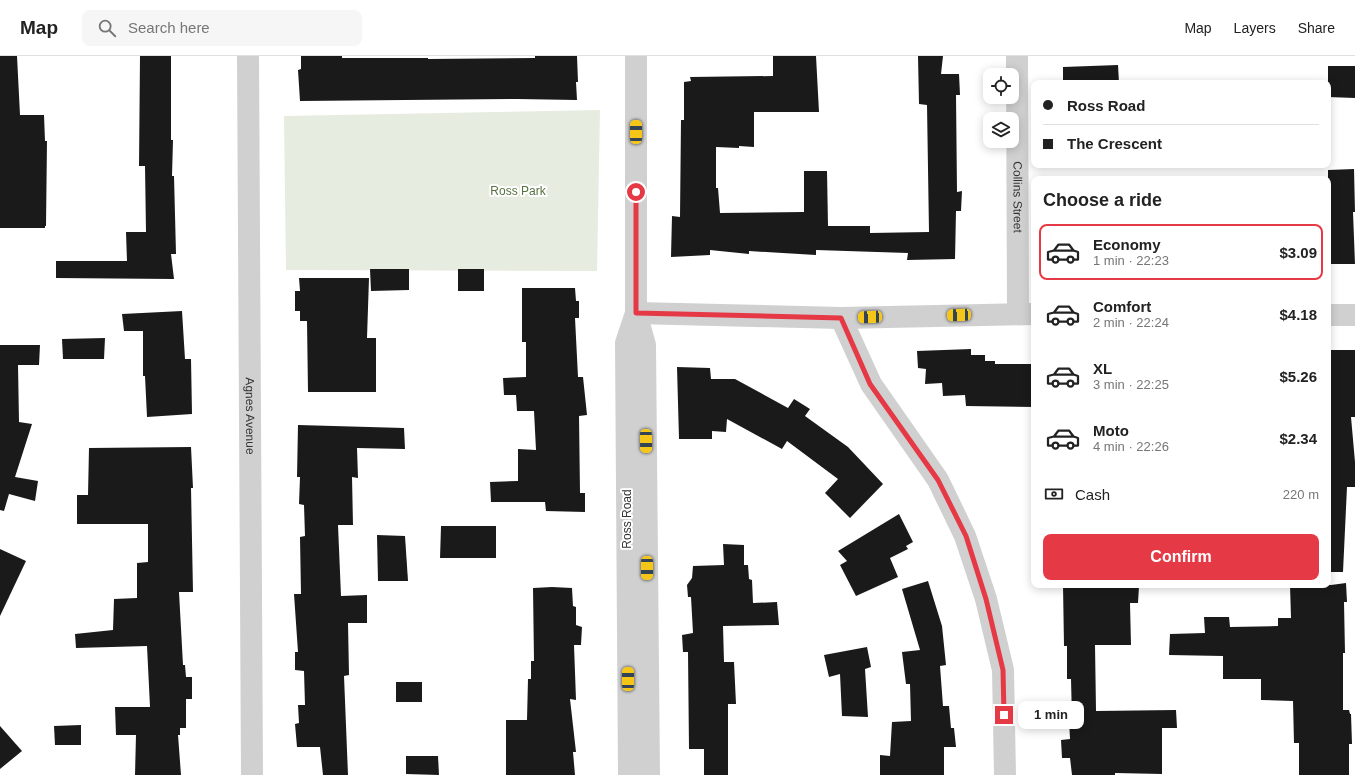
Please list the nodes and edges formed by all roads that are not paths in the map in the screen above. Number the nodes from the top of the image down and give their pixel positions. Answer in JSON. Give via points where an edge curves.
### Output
{"nodes":[{"id":1,"x":248,"y":56,"type":"edge"},
{"id":2,"x":636,"y":56,"type":"edge"},
{"id":3,"x":1017,"y":56,"type":"edge"},
{"id":4,"x":636,"y":313,"type":"junction"},
{"id":5,"x":1026,"y":314,"type":"edge"},
{"id":6,"x":1331,"y":315,"type":"edge"},
{"id":7,"x":1355,"y":315,"type":"edge"},
{"id":8,"x":841,"y":318,"type":"junction"},
{"id":9,"x":252,"y":775,"type":"edge"},
{"id":10,"x":629,"y":775,"type":"edge"},
{"id":11,"x":649,"y":775,"type":"edge"},
{"id":12,"x":1005,"y":775,"type":"edge"}],
"edges":[{"from":1,"to":9,"type":"street","name":"Agnes Avenue"},
{"from":2,"to":4,"type":"street","name":"Ross Road"},
{"from":3,"to":5,"type":"street","name":"Collins Street"},
{"from":4,"to":8,"type":"street"},
{"from":4,"to":10,"type":"street","name":"Ross Road","via":[[626,343]]},
{"from":4,"to":11,"type":"street","name":"Ross Road","via":[[645,345]]},
{"from":5,"to":8,"type":"street"},
{"from":6,"to":7,"type":"street"},
{"from":8,"to":12,"type":"street","via":[[870,384],[938,480],[966,536],[986,599],[1003,670]]}]}
